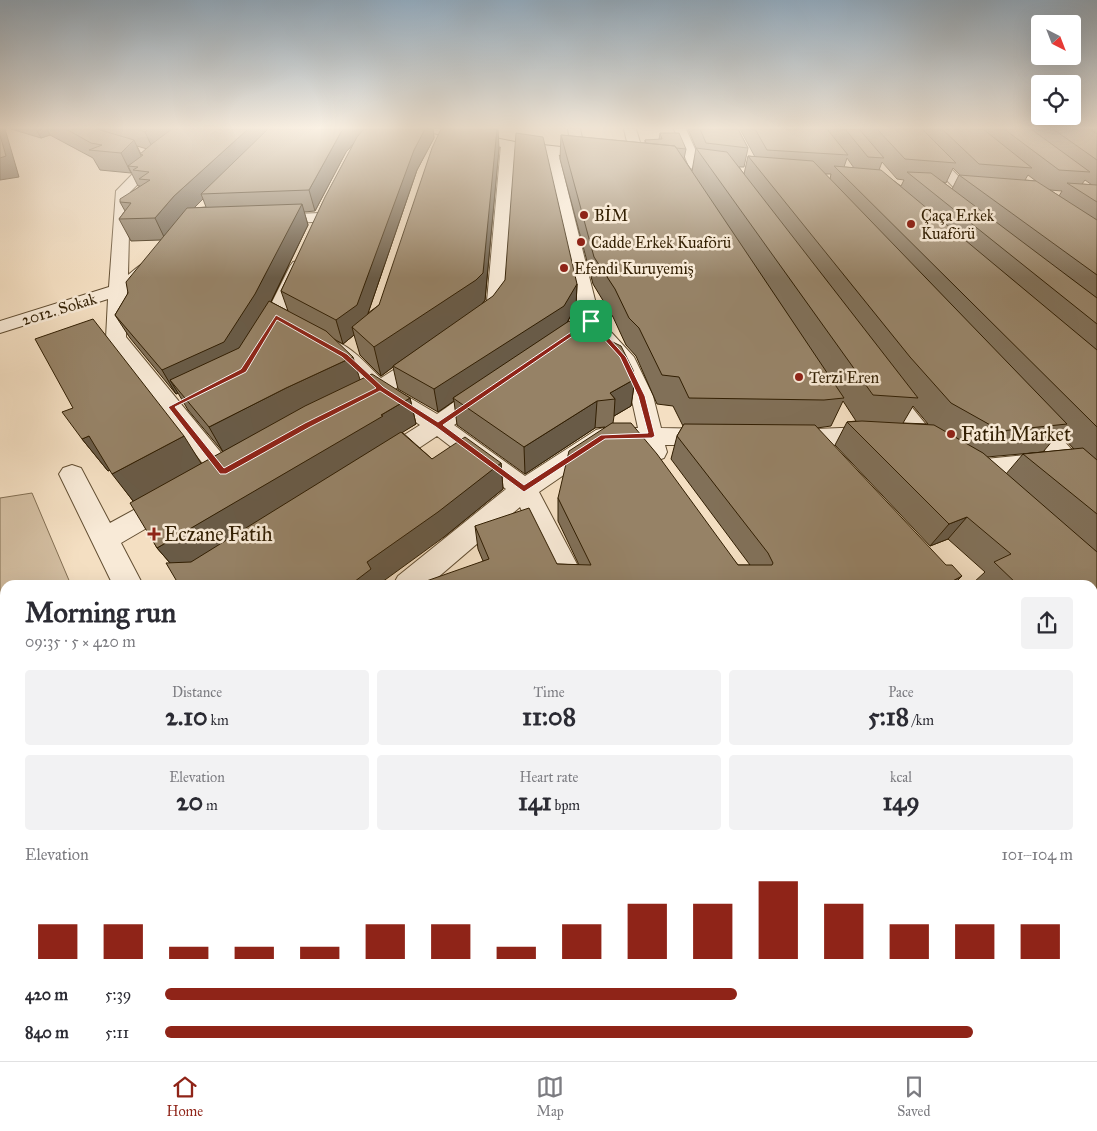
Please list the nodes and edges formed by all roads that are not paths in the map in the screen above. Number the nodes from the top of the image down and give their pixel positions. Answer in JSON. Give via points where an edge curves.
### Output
{"nodes":[{"id":1,"x":135,"y":179,"type":"edge"},
{"id":2,"x":505,"y":179,"type":"edge"},
{"id":3,"x":555,"y":179,"type":"edge"},
{"id":4,"x":953,"y":179,"type":"edge"},
{"id":5,"x":946,"y":190,"type":"edge"},
{"id":6,"x":965,"y":191,"type":"junction"},
{"id":7,"x":983,"y":193,"type":"edge"},
{"id":8,"x":256,"y":220,"type":"edge"},
{"id":9,"x":313,"y":236,"type":"edge"},
{"id":10,"x":170,"y":248,"type":"edge"},
{"id":11,"x":305,"y":254,"type":"edge"},
{"id":12,"x":118,"y":290,"type":"junction"},
{"id":13,"x":591,"y":321,"type":"junction"},
{"id":14,"x":290,"y":325,"type":"junction"},
{"id":15,"x":0,"y":327,"type":"edge"},
{"id":16,"x":463,"y":330,"type":"edge"},
{"id":17,"x":570,"y":336,"type":"edge"},
{"id":18,"x":440,"y":348,"type":"edge"},
{"id":19,"x":254,"y":355,"type":"edge"},
{"id":20,"x":874,"y":374,"type":"edge"},
{"id":21,"x":501,"y":383,"type":"edge"},
{"id":22,"x":380,"y":388,"type":"junction"},
{"id":23,"x":1014,"y":402,"type":"edge"},
{"id":24,"x":332,"y":413,"type":"edge"},
{"id":25,"x":438,"y":425,"type":"junction"},
{"id":26,"x":652,"y":436,"type":"junction"},
{"id":27,"x":732,"y":437,"type":"edge"},
{"id":28,"x":772,"y":437,"type":"edge"},
{"id":29,"x":811,"y":438,"type":"junction"},
{"id":30,"x":924,"y":438,"type":"junction"},
{"id":31,"x":832,"y":460,"type":"edge"},
{"id":32,"x":1067,"y":460,"type":"junction"},
{"id":33,"x":975,"y":470,"type":"junction"},
{"id":34,"x":362,"y":473,"type":"edge"},
{"id":35,"x":72,"y":474,"type":"dead end"},
{"id":36,"x":668,"y":476,"type":"edge"},
{"id":37,"x":996,"y":488,"type":"edge"},
{"id":38,"x":1097,"y":488,"type":"edge"},
{"id":39,"x":524,"y":489,"type":"junction"},
{"id":40,"x":104,"y":539,"type":"junction"},
{"id":41,"x":125,"y":580,"type":"edge"},
{"id":42,"x":414,"y":580,"type":"edge"},
{"id":43,"x":570,"y":580,"type":"edge"}],
"edges":[{"from":1,"to":12,"type":"street","via":[[123,191]]},
{"from":2,"to":16,"type":"street","via":[[496,301],[487,313]]},
{"from":3,"to":13,"type":"street"},
{"from":4,"to":6,"type":"street"},
{"from":5,"to":6,"type":"street"},
{"from":6,"to":7,"type":"street"},
{"from":8,"to":9,"type":"street","via":[[325,210]]},
{"from":10,"to":12,"type":"street","name":"2012. Sokak","via":[[159,261]]},
{"from":11,"to":14,"type":"street"},
{"from":12,"to":15,"type":"street","name":"2012. Sokak"},
{"from":12,"to":40,"type":"street","via":[[116,338],[179,403],[215,477]]},
{"from":13,"to":17,"type":"street"},
{"from":13,"to":26,"type":"street","via":[[623,357],[642,396]]},
{"from":14,"to":19,"type":"street"},
{"from":14,"to":22,"type":"street","via":[[352,349]]},
{"from":18,"to":22,"type":"street"},
{"from":20,"to":30,"type":"street"},
{"from":21,"to":25,"type":"street"},
{"from":22,"to":24,"type":"street"},
{"from":22,"to":25,"type":"street"},
{"from":23,"to":32,"type":"street"},
{"from":25,"to":34,"type":"street"},
{"from":25,"to":39,"type":"street"},
{"from":26,"to":27,"type":"street"},
{"from":26,"to":36,"type":"street","via":[[656,460]]},
{"from":26,"to":39,"type":"street","via":[[604,436]]},
{"from":28,"to":29,"type":"street"},
{"from":29,"to":30,"type":"street","via":[[844,426]]},
{"from":29,"to":31,"type":"street"},
{"from":30,"to":33,"type":"street"},
{"from":32,"to":33,"type":"street"},
{"from":32,"to":38,"type":"street"},
{"from":33,"to":37,"type":"street"},
{"from":35,"to":40,"type":"street"},
{"from":39,"to":42,"type":"street"},
{"from":39,"to":43,"type":"street"},
{"from":40,"to":41,"type":"street"}]}
